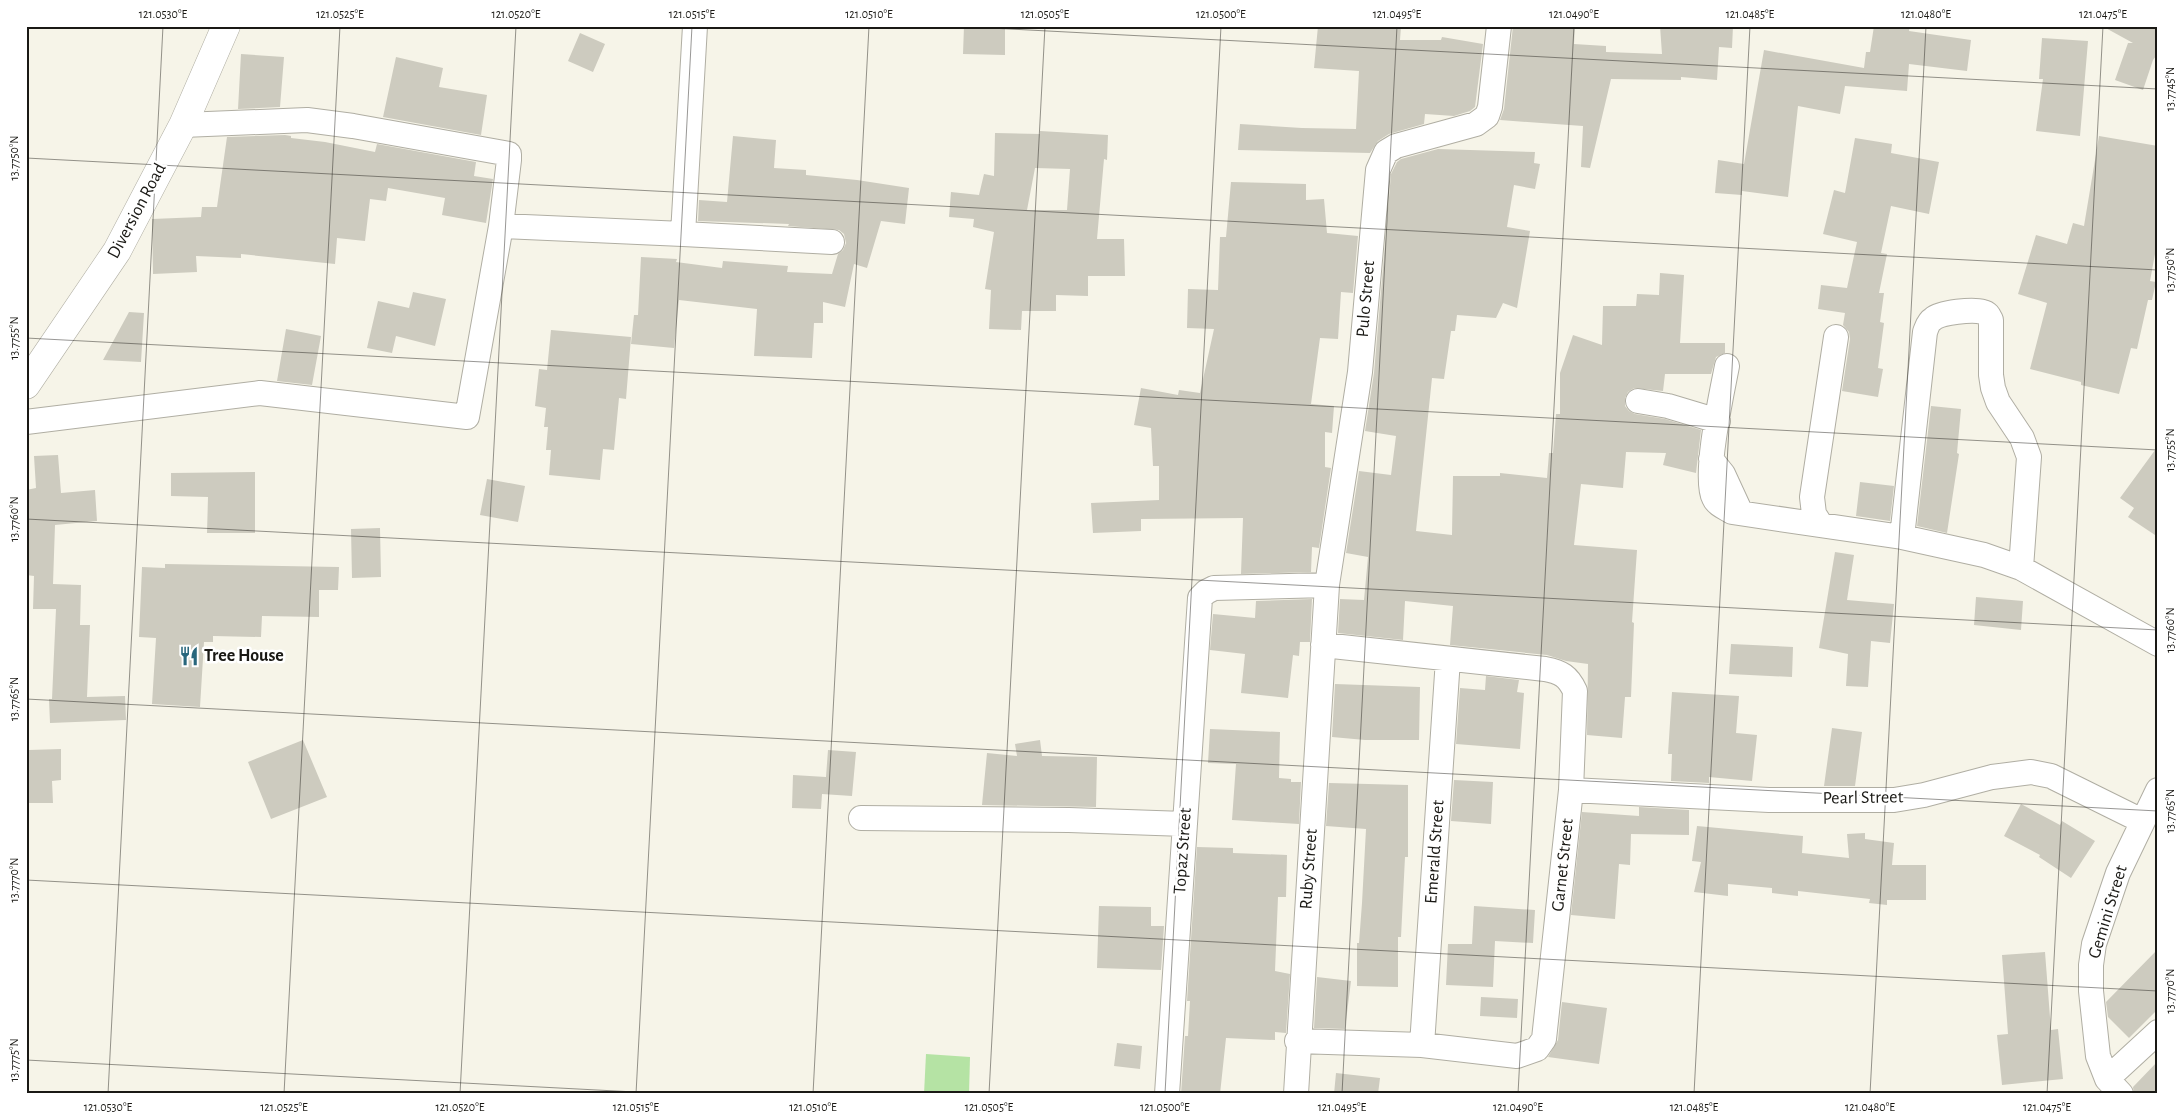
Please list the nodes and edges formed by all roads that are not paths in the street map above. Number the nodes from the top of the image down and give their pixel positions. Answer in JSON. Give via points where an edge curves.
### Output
{"nodes":[{"id":1,"x":226,"y":26,"type":"edge"},
{"id":2,"x":695,"y":26,"type":"edge"},
{"id":3,"x":1499,"y":26,"type":"edge"},
{"id":4,"x":183,"y":125,"type":"junction"},
{"id":5,"x":501,"y":226,"type":"junction"},
{"id":6,"x":683,"y":234,"type":"junction"},
{"id":7,"x":832,"y":242,"type":"dead end"},
{"id":8,"x":1836,"y":337,"type":"dead end"},
{"id":9,"x":1727,"y":366,"type":"dead end"},
{"id":10,"x":26,"y":385,"type":"edge"},
{"id":11,"x":1638,"y":401,"type":"dead end"},
{"id":12,"x":1718,"y":421,"type":"junction"},
{"id":13,"x":26,"y":422,"type":"edge"},
{"id":14,"x":1821,"y":525,"type":"junction"},
{"id":15,"x":1902,"y":537,"type":"junction"},
{"id":16,"x":2021,"y":568,"type":"junction"},
{"id":17,"x":1327,"y":585,"type":"junction"},
{"id":18,"x":2158,"y":644,"type":"edge"},
{"id":19,"x":1323,"y":645,"type":"junction"},
{"id":20,"x":1448,"y":659,"type":"junction"},
{"id":21,"x":1571,"y":790,"type":"junction"},
{"id":22,"x":2158,"y":790,"type":"edge"},
{"id":23,"x":861,"y":818,"type":"dead end"},
{"id":24,"x":2142,"y":821,"type":"junction"},
{"id":25,"x":1185,"y":824,"type":"junction"},
{"id":26,"x":2158,"y":1032,"type":"edge"},
{"id":27,"x":1297,"y":1041,"type":"junction"},
{"id":28,"x":1422,"y":1045,"type":"junction"},
{"id":29,"x":2114,"y":1086,"type":"edge"},
{"id":30,"x":1167,"y":1094,"type":"edge"},
{"id":31,"x":1296,"y":1094,"type":"edge"}],
"edges":[{"from":1,"to":4,"type":"highway","name":"Diversion Road"},
{"from":2,"to":6,"type":"street"},
{"from":3,"to":17,"type":"street","name":"Pulo Street","via":[[1487,116],[1476,124],[1396,146],[1380,161],[1360,372]]},
{"from":4,"to":5,"type":"street","via":[[307,120],[509,154]]},
{"from":4,"to":10,"type":"highway","name":"Diversion Road","via":[[117,251]]},
{"from":5,"to":6,"type":"street"},
{"from":5,"to":13,"type":"street","via":[[467,418],[260,393]]},
{"from":6,"to":7,"type":"street"},
{"from":8,"to":14,"type":"street","via":[[1812,497],[1814,514]]},
{"from":9,"to":12,"type":"street"},
{"from":11,"to":12,"type":"street"},
{"from":12,"to":14,"type":"street","via":[[1711,488],[1719,505],[1732,512]]},
{"from":14,"to":15,"type":"street"},
{"from":15,"to":16,"type":"street","via":[[1956,548]]},
{"from":15,"to":16,"type":"street","via":[[1925,332],[1933,318],[1969,311],[1983,312],[1991,320],[1993,388],[1998,402],[2022,438],[2029,457]]},
{"from":16,"to":18,"type":"street"},
{"from":17,"to":19,"type":"street","name":"Pulo Street"},
{"from":17,"to":25,"type":"street","name":"Topaz Street","via":[[1214,588],[1200,598]]},
{"from":19,"to":20,"type":"street"},
{"from":19,"to":27,"type":"street","name":"Ruby Street"},
{"from":20,"to":21,"type":"street","name":"Garnet Street","via":[[1555,671],[1570,680],[1574,691]]},
{"from":20,"to":28,"type":"street","name":"Emerald Street"},
{"from":21,"to":24,"type":"street","name":"Pearl Street","via":[[1769,800],[1894,800],[1992,776],[2031,772],[2051,776]]},
{"from":21,"to":28,"type":"street","name":"Garnet Street","via":[[1544,1040],[1537,1049],[1517,1056]]},
{"from":22,"to":24,"type":"street","name":"Gemini Street"},
{"from":23,"to":25,"type":"street"},
{"from":24,"to":29,"type":"street","name":"Gemini Street","via":[[2118,873],[2094,944],[2091,965],[2098,1056]]},
{"from":25,"to":30,"type":"street","name":"Topaz Street"},
{"from":26,"to":29,"type":"street"},
{"from":27,"to":28,"type":"street"},
{"from":27,"to":31,"type":"street","name":"Ruby Street"}]}
